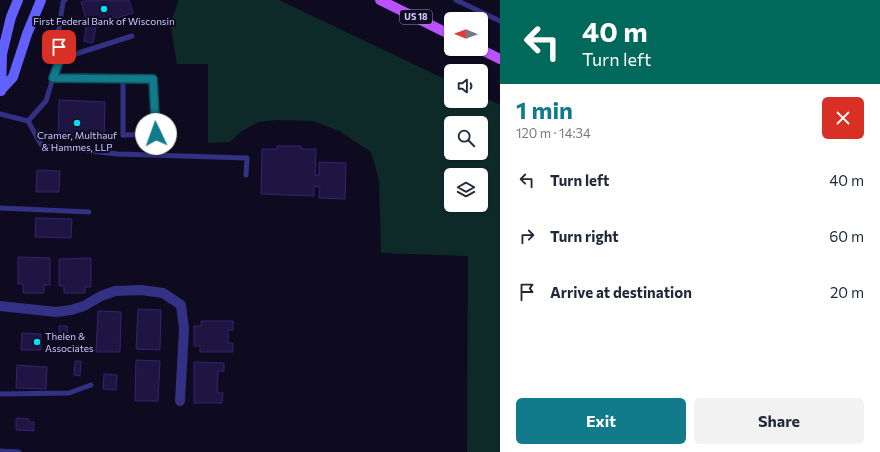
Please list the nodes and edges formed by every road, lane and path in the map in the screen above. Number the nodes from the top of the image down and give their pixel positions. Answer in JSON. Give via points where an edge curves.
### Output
{"nodes":[{"id":1,"x":18,"y":0,"type":"edge"},
{"id":2,"x":41,"y":0,"type":"edge"},
{"id":3,"x":65,"y":0,"type":"edge"},
{"id":4,"x":380,"y":0,"type":"edge"},
{"id":5,"x":456,"y":0,"type":"edge"},
{"id":6,"x":500,"y":21,"type":"edge"},
{"id":7,"x":444,"y":32,"type":"edge"},
{"id":8,"x":132,"y":36,"type":"dead end"},
{"id":9,"x":488,"y":53,"type":"edge"},
{"id":10,"x":60,"y":59,"type":"junction"},
{"id":11,"x":500,"y":59,"type":"edge"},
{"id":12,"x":53,"y":78,"type":"junction"},
{"id":13,"x":123,"y":79,"type":"junction"},
{"id":14,"x":0,"y":92,"type":"edge"},
{"id":15,"x":0,"y":114,"type":"edge"},
{"id":16,"x":28,"y":121,"type":"junction"},
{"id":17,"x":246,"y":175,"type":"dead end"},
{"id":18,"x":0,"y":208,"type":"edge"},
{"id":19,"x":89,"y":212,"type":"dead end"},
{"id":20,"x":0,"y":306,"type":"edge"},
{"id":21,"x":91,"y":385,"type":"dead end"},
{"id":22,"x":0,"y":394,"type":"edge"},
{"id":23,"x":180,"y":401,"type":"dead end"},
{"id":24,"x":0,"y":451,"type":"edge"},
{"id":25,"x":19,"y":452,"type":"edge"}],
"edges":[{"from":1,"to":14,"type":"main road","via":[[2,54]]},
{"from":2,"to":14,"type":"main road","via":[[13,77]]},
{"from":3,"to":10,"type":"lane","via":[[58,35]]},
{"from":4,"to":7,"type":"main road","number":"US 18"},
{"from":5,"to":6,"type":"lane"},
{"from":8,"to":10,"type":"lane"},
{"from":9,"to":11,"type":"main road"},
{"from":10,"to":12,"type":"lane"},
{"from":12,"to":13,"type":"lane"},
{"from":12,"to":16,"type":"lane","via":[[46,101]]},
{"from":13,"to":13,"type":"lane","via":[[123,135],[156,134],[153,79]]},
{"from":15,"to":16,"type":"lane"},
{"from":16,"to":17,"type":"lane","via":[[42,146],[118,154],[247,158]]},
{"from":18,"to":19,"type":"lane"},
{"from":20,"to":23,"type":"street","via":[[56,312],[84,306],[115,291],[141,290],[163,293],[181,305],[184,329]]},
{"from":21,"to":22,"type":"lane","via":[[69,393]]},
{"from":24,"to":25,"type":"lane"}]}
